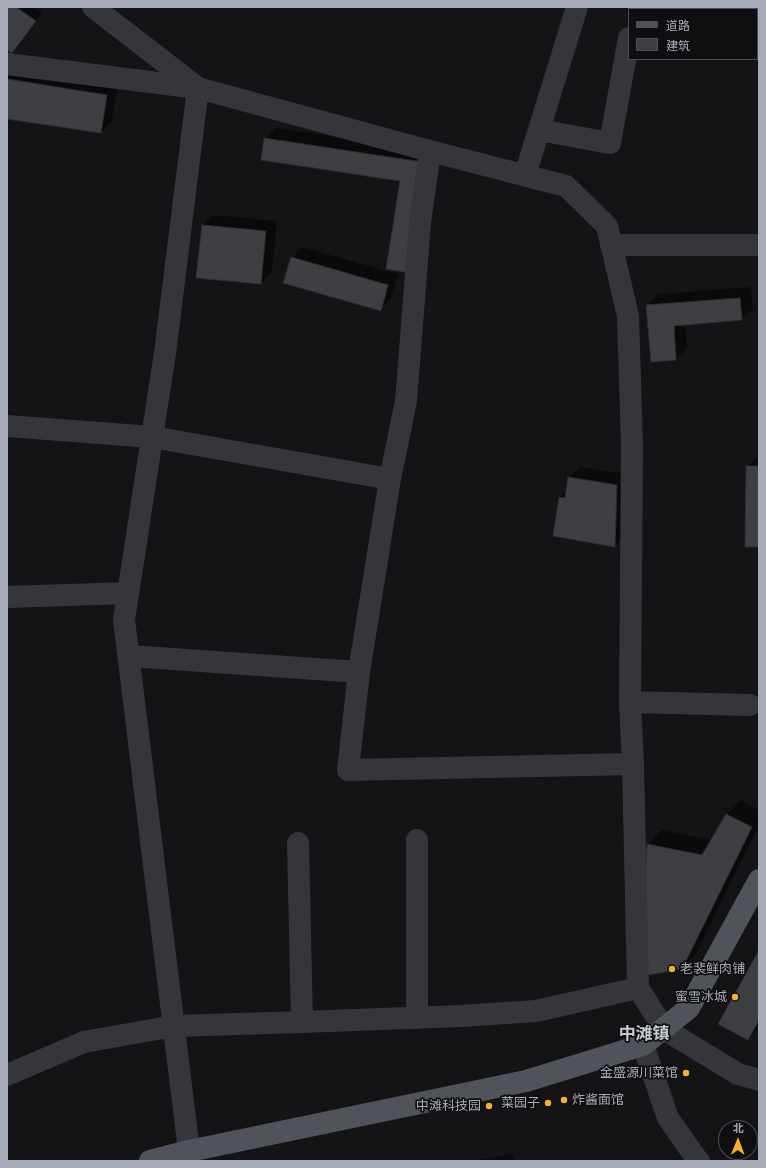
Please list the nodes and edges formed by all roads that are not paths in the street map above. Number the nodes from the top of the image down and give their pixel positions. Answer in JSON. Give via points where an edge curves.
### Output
{"nodes":[{"id":1,"x":93,"y":7,"type":"edge"},
{"id":2,"x":577,"y":7,"type":"edge"},
{"id":3,"x":628,"y":44,"type":"edge"},
{"id":4,"x":7,"y":64,"type":"edge"},
{"id":5,"x":198,"y":88,"type":"junction"},
{"id":6,"x":539,"y":130,"type":"junction"},
{"id":7,"x":430,"y":151,"type":"junction"},
{"id":8,"x":525,"y":175,"type":"junction"},
{"id":9,"x":611,"y":244,"type":"junction"},
{"id":10,"x":759,"y":245,"type":"edge"},
{"id":11,"x":7,"y":426,"type":"edge"},
{"id":12,"x":152,"y":437,"type":"junction"},
{"id":13,"x":390,"y":479,"type":"junction"},
{"id":14,"x":128,"y":593,"type":"junction"},
{"id":15,"x":7,"y":597,"type":"edge"},
{"id":16,"x":129,"y":656,"type":"junction"},
{"id":17,"x":359,"y":672,"type":"junction"},
{"id":18,"x":630,"y":702,"type":"junction"},
{"id":19,"x":750,"y":705,"type":"dead end"},
{"id":20,"x":633,"y":764,"type":"junction"},
{"id":21,"x":417,"y":840,"type":"dead end"},
{"id":22,"x":298,"y":843,"type":"dead end"},
{"id":23,"x":759,"y":880,"type":"edge"},
{"id":24,"x":638,"y":988,"type":"junction"},
{"id":25,"x":418,"y":1018,"type":"junction"},
{"id":26,"x":302,"y":1022,"type":"junction"},
{"id":27,"x":174,"y":1026,"type":"junction"},
{"id":28,"x":664,"y":1029,"type":"junction"},
{"id":29,"x":643,"y":1045,"type":"junction"},
{"id":30,"x":7,"y":1075,"type":"edge"},
{"id":31,"x":759,"y":1080,"type":"edge"},
{"id":32,"x":189,"y":1151,"type":"junction"},
{"id":33,"x":150,"y":1161,"type":"edge"},
{"id":34,"x":699,"y":1161,"type":"edge"}],
"edges":[{"from":1,"to":5,"type":"street"},
{"from":2,"to":6,"type":"street"},
{"from":3,"to":6,"type":"street","via":[[610,143]]},
{"from":4,"to":5,"type":"street"},
{"from":5,"to":7,"type":"street"},
{"from":5,"to":12,"type":"street"},
{"from":6,"to":8,"type":"street"},
{"from":7,"to":8,"type":"street"},
{"from":7,"to":13,"type":"street","via":[[420,223],[406,401]]},
{"from":8,"to":9,"type":"street","via":[[566,186],[607,226]]},
{"from":9,"to":10,"type":"street"},
{"from":9,"to":18,"type":"street","via":[[628,316],[632,447]]},
{"from":11,"to":12,"type":"street"},
{"from":12,"to":13,"type":"street"},
{"from":12,"to":14,"type":"street"},
{"from":13,"to":17,"type":"street"},
{"from":14,"to":15,"type":"street"},
{"from":14,"to":16,"type":"street","via":[[124,620]]},
{"from":16,"to":17,"type":"street"},
{"from":16,"to":27,"type":"street"},
{"from":17,"to":20,"type":"street","via":[[348,770]]},
{"from":18,"to":19,"type":"street"},
{"from":18,"to":20,"type":"street"},
{"from":20,"to":24,"type":"street"},
{"from":21,"to":25,"type":"street"},
{"from":22,"to":26,"type":"street"},
{"from":23,"to":28,"type":"main road","via":[[689,1008]]},
{"from":24,"to":25,"type":"street","via":[[536,1011]]},
{"from":24,"to":28,"type":"street"},
{"from":25,"to":26,"type":"street"},
{"from":26,"to":27,"type":"street"},
{"from":27,"to":30,"type":"street","via":[[84,1042]]},
{"from":27,"to":32,"type":"street"},
{"from":28,"to":29,"type":"main road"},
{"from":28,"to":31,"type":"street","via":[[738,1074]]},
{"from":29,"to":32,"type":"main road","via":[[526,1081]]},
{"from":29,"to":34,"type":"street","via":[[668,1118]]},
{"from":32,"to":33,"type":"main road"}]}
